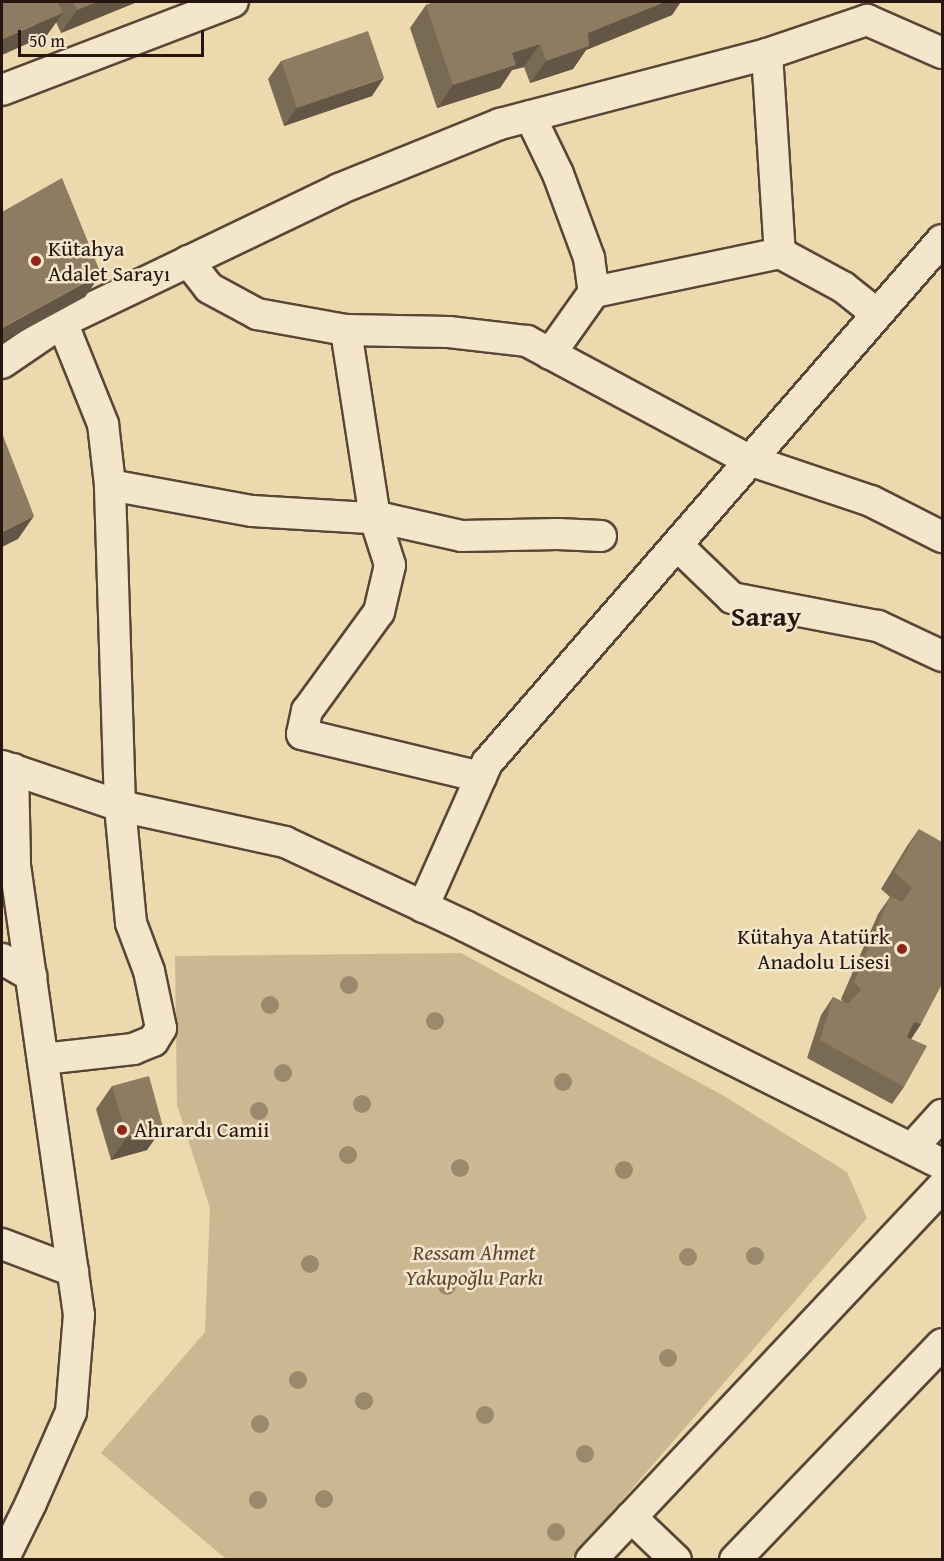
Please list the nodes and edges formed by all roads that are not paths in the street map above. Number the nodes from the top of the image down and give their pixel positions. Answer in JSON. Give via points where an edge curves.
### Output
{"nodes":[{"id":1,"x":234,"y":2,"type":"edge"},
{"id":2,"x":863,"y":11,"type":"edge"},
{"id":3,"x":942,"y":53,"type":"edge"},
{"id":4,"x":767,"y":54,"type":"junction"},
{"id":5,"x":2,"y":90,"type":"edge"},
{"id":6,"x":530,"y":116,"type":"junction"},
{"id":7,"x":942,"y":240,"type":"edge"},
{"id":8,"x":780,"y":253,"type":"junction"},
{"id":9,"x":188,"y":261,"type":"junction"},
{"id":10,"x":594,"y":292,"type":"junction"},
{"id":11,"x":877,"y":314,"type":"junction"},
{"id":12,"x":62,"y":322,"type":"junction"},
{"id":13,"x":346,"y":330,"type":"junction"},
{"id":14,"x":550,"y":354,"type":"junction"},
{"id":15,"x":2,"y":363,"type":"edge"},
{"id":16,"x":749,"y":460,"type":"junction"},
{"id":17,"x":110,"y":485,"type":"junction"},
{"id":18,"x":375,"y":518,"type":"junction"},
{"id":19,"x":601,"y":536,"type":"dead end"},
{"id":20,"x":942,"y":537,"type":"edge"},
{"id":21,"x":677,"y":545,"type":"junction"},
{"id":22,"x":942,"y":656,"type":"edge"},
{"id":23,"x":7,"y":768,"type":"edge"},
{"id":24,"x":481,"y":777,"type":"junction"},
{"id":25,"x":120,"y":806,"type":"junction"},
{"id":26,"x":423,"y":907,"type":"junction"},
{"id":27,"x":2,"y":959,"type":"edge"},
{"id":28,"x":31,"y":976,"type":"junction"},
{"id":29,"x":43,"y":1059,"type":"junction"},
{"id":30,"x":942,"y":1115,"type":"edge"},
{"id":31,"x":912,"y":1148,"type":"junction"},
{"id":32,"x":942,"y":1164,"type":"edge"},
{"id":33,"x":939,"y":1198,"type":"edge"},
{"id":34,"x":2,"y":1244,"type":"edge"},
{"id":35,"x":73,"y":1271,"type":"junction"},
{"id":36,"x":942,"y":1344,"type":"edge"},
{"id":37,"x":631,"y":1517,"type":"junction"},
{"id":38,"x":3,"y":1560,"type":"edge"},
{"id":39,"x":591,"y":1560,"type":"edge"},
{"id":40,"x":676,"y":1560,"type":"edge"},
{"id":41,"x":735,"y":1560,"type":"edge"}],
"edges":[{"from":1,"to":5,"type":"street"},
{"from":2,"to":3,"type":"street"},
{"from":2,"to":4,"type":"street"},
{"from":4,"to":6,"type":"street"},
{"from":4,"to":8,"type":"street"},
{"from":6,"to":9,"type":"street","via":[[500,124],[339,189]]},
{"from":6,"to":10,"type":"street","via":[[558,174],[589,258]]},
{"from":7,"to":11,"type":"street"},
{"from":8,"to":10,"type":"street"},
{"from":8,"to":11,"type":"street","via":[[843,287]]},
{"from":9,"to":12,"type":"street"},
{"from":9,"to":13,"type":"street","via":[[209,288],[256,314]]},
{"from":10,"to":14,"type":"street"},
{"from":11,"to":16,"type":"street"},
{"from":12,"to":15,"type":"street"},
{"from":12,"to":17,"type":"street","via":[[103,424]]},
{"from":13,"to":14,"type":"street","via":[[449,332],[527,341]]},
{"from":13,"to":18,"type":"street"},
{"from":14,"to":16,"type":"street"},
{"from":16,"to":20,"type":"street","via":[[872,501]]},
{"from":16,"to":21,"type":"street"},
{"from":17,"to":18,"type":"street","via":[[252,511]]},
{"from":17,"to":25,"type":"street"},
{"from":18,"to":19,"type":"street","via":[[462,536]]},
{"from":18,"to":24,"type":"street","via":[[390,565],[379,612],[307,711],[302,734]]},
{"from":21,"to":22,"type":"street","via":[[732,598],[878,626]]},
{"from":21,"to":24,"type":"street","via":[[487,763]]},
{"from":23,"to":25,"type":"street"},
{"from":23,"to":28,"type":"street"},
{"from":24,"to":26,"type":"street"},
{"from":25,"to":26,"type":"street","via":[[285,842]]},
{"from":25,"to":29,"type":"street","via":[[130,922],[150,971],[161,1028],[153,1041],[133,1049]]},
{"from":26,"to":31,"type":"street"},
{"from":27,"to":28,"type":"street"},
{"from":28,"to":29,"type":"street"},
{"from":29,"to":35,"type":"street"},
{"from":30,"to":31,"type":"street"},
{"from":31,"to":32,"type":"street"},
{"from":33,"to":37,"type":"street"},
{"from":34,"to":35,"type":"street"},
{"from":35,"to":38,"type":"street","via":[[79,1315],[71,1412]]},
{"from":36,"to":41,"type":"street"},
{"from":37,"to":39,"type":"street"},
{"from":37,"to":40,"type":"street"}]}
